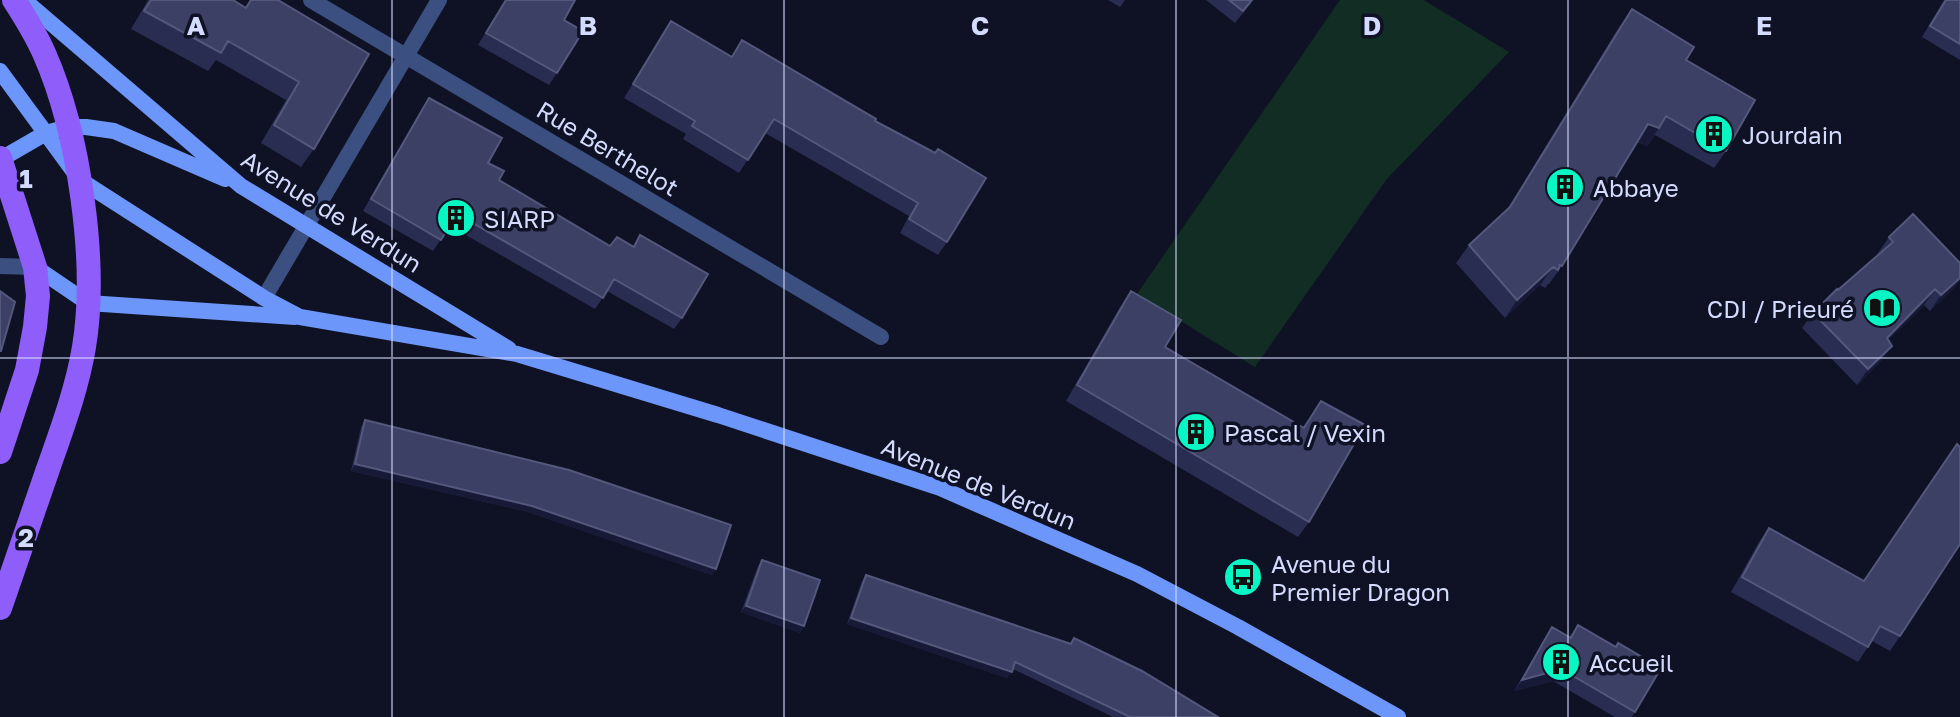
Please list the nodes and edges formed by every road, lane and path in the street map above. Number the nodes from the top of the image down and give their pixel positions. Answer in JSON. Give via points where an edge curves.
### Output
{"nodes":[{"id":1,"x":14,"y":0,"type":"edge"},
{"id":2,"x":24,"y":0,"type":"edge"},
{"id":3,"x":311,"y":0,"type":"edge"},
{"id":4,"x":439,"y":0,"type":"edge"},
{"id":5,"x":406,"y":56,"type":"junction"},
{"id":6,"x":0,"y":71,"type":"edge"},
{"id":7,"x":57,"y":130,"type":"junction"},
{"id":8,"x":0,"y":158,"type":"edge"},
{"id":9,"x":80,"y":180,"type":"junction"},
{"id":10,"x":241,"y":186,"type":"junction"},
{"id":11,"x":307,"y":226,"type":"junction"},
{"id":12,"x":0,"y":266,"type":"edge"},
{"id":13,"x":35,"y":267,"type":"junction"},
{"id":14,"x":264,"y":298,"type":"junction"},
{"id":15,"x":88,"y":303,"type":"junction"},
{"id":16,"x":300,"y":317,"type":"junction"},
{"id":17,"x":881,"y":337,"type":"dead end"},
{"id":18,"x":517,"y":354,"type":"junction"},
{"id":19,"x":0,"y":452,"type":"edge"},
{"id":20,"x":0,"y":608,"type":"edge"},
{"id":21,"x":1398,"y":717,"type":"edge"}],
"edges":[{"from":1,"to":7,"type":"main road","via":[[45,54]]},
{"from":2,"to":10,"type":"main road","name":"Avenue de Verdun"},
{"from":3,"to":5,"type":"street","name":"Rue Berthelot"},
{"from":4,"to":5,"type":"street"},
{"from":5,"to":11,"type":"street"},
{"from":5,"to":17,"type":"street","name":"Rue Berthelot"},
{"from":6,"to":7,"type":"main road"},
{"from":7,"to":8,"type":"main road"},
{"from":7,"to":9,"type":"main road"},
{"from":7,"to":10,"type":"main road","via":[[114,131]]},
{"from":8,"to":13,"type":"main road"},
{"from":9,"to":14,"type":"main road","name":"Avenue de Verdun"},
{"from":9,"to":15,"type":"main road"},
{"from":10,"to":11,"type":"main road","name":"Avenue de Verdun"},
{"from":11,"to":14,"type":"street"},
{"from":11,"to":18,"type":"main road","name":"Avenue de Verdun"},
{"from":12,"to":13,"type":"street"},
{"from":13,"to":15,"type":"main road"},
{"from":13,"to":19,"type":"main road","via":[[38,296],[27,370]]},
{"from":14,"to":16,"type":"main road","name":"Avenue de Verdun"},
{"from":15,"to":16,"type":"main road"},
{"from":15,"to":20,"type":"main road","via":[[72,400]]},
{"from":16,"to":18,"type":"main road","name":"Avenue de Verdun"},
{"from":18,"to":21,"type":"main road","name":"Avenue de Verdun","via":[[940,488],[1137,574]]}]}
